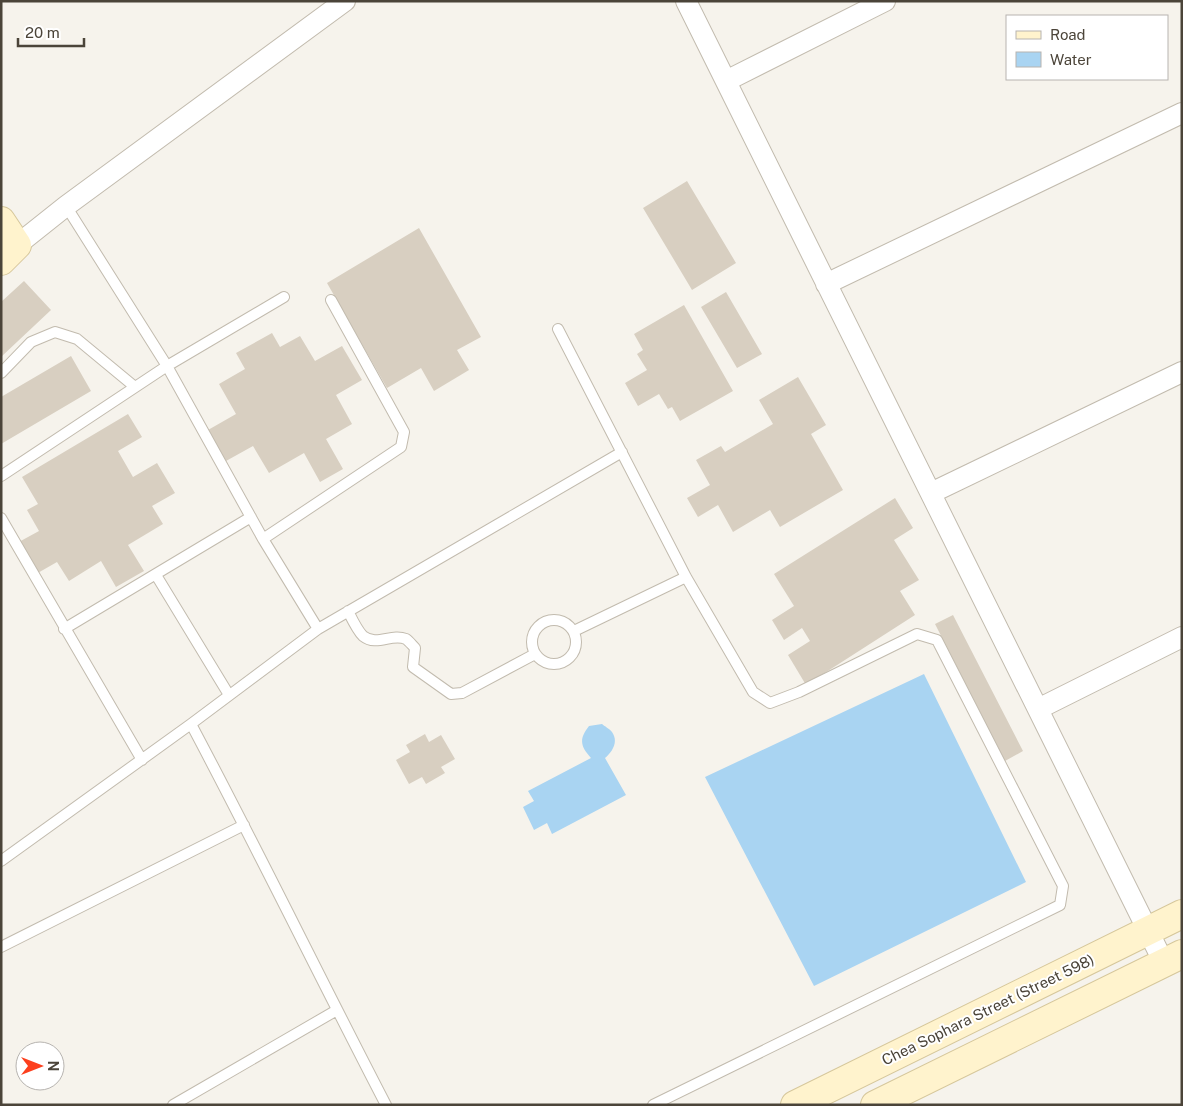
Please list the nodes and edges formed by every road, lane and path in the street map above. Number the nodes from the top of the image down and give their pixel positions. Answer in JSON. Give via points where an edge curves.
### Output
{"nodes":[{"id":1,"x":345,"y":1,"type":"edge"},
{"id":2,"x":686,"y":1,"type":"edge"},
{"id":3,"x":885,"y":1,"type":"edge"},
{"id":4,"x":726,"y":81,"type":"junction"},
{"id":5,"x":1182,"y":113,"type":"edge"},
{"id":6,"x":66,"y":206,"type":"junction"},
{"id":7,"x":1,"y":221,"type":"edge"},
{"id":8,"x":9,"y":253,"type":"edge"},
{"id":9,"x":826,"y":284,"type":"junction"},
{"id":10,"x":284,"y":297,"type":"dead end"},
{"id":11,"x":330,"y":300,"type":"dead end"},
{"id":12,"x":558,"y":328,"type":"dead end"},
{"id":13,"x":167,"y":366,"type":"junction"},
{"id":14,"x":1182,"y":372,"type":"edge"},
{"id":15,"x":1,"y":373,"type":"edge"},
{"id":16,"x":135,"y":387,"type":"junction"},
{"id":17,"x":622,"y":452,"type":"junction"},
{"id":18,"x":1,"y":476,"type":"edge"},
{"id":19,"x":930,"y":493,"type":"junction"},
{"id":20,"x":251,"y":517,"type":"junction"},
{"id":21,"x":1,"y":518,"type":"edge"},
{"id":22,"x":4,"y":530,"type":"edge"},
{"id":23,"x":263,"y":539,"type":"junction"},
{"id":24,"x":156,"y":575,"type":"junction"},
{"id":25,"x":686,"y":576,"type":"junction"},
{"id":26,"x":348,"y":611,"type":"junction"},
{"id":27,"x":64,"y":629,"type":"junction"},
{"id":28,"x":318,"y":629,"type":"junction"},
{"id":29,"x":574,"y":631,"type":"junction"},
{"id":30,"x":1182,"y":637,"type":"edge"},
{"id":31,"x":535,"y":654,"type":"junction"},
{"id":32,"x":229,"y":695,"type":"junction"},
{"id":33,"x":1038,"y":709,"type":"junction"},
{"id":34,"x":191,"y":724,"type":"junction"},
{"id":35,"x":142,"y":760,"type":"junction"},
{"id":36,"x":244,"y":825,"type":"junction"},
{"id":37,"x":1,"y":860,"type":"edge"},
{"id":38,"x":1182,"y":914,"type":"edge"},
{"id":39,"x":1148,"y":931,"type":"junction"},
{"id":40,"x":1,"y":947,"type":"edge"},
{"id":41,"x":1173,"y":958,"type":"edge"},
{"id":42,"x":337,"y":1010,"type":"junction"},
{"id":43,"x":173,"y":1105,"type":"edge"},
{"id":44,"x":386,"y":1105,"type":"edge"},
{"id":45,"x":653,"y":1105,"type":"edge"},
{"id":46,"x":795,"y":1105,"type":"edge"},
{"id":47,"x":874,"y":1105,"type":"edge"}],
"edges":[{"from":1,"to":6,"type":"street"},
{"from":2,"to":4,"type":"street"},
{"from":3,"to":4,"type":"street"},
{"from":4,"to":9,"type":"street"},
{"from":5,"to":9,"type":"street"},
{"from":6,"to":8,"type":"street"},
{"from":6,"to":13,"type":"lane"},
{"from":7,"to":8,"type":"main road"},
{"from":9,"to":19,"type":"street"},
{"from":10,"to":13,"type":"lane"},
{"from":11,"to":23,"type":"lane","via":[[404,432],[401,447]]},
{"from":12,"to":17,"type":"lane"},
{"from":13,"to":16,"type":"lane"},
{"from":13,"to":20,"type":"lane"},
{"from":14,"to":19,"type":"street"},
{"from":15,"to":16,"type":"lane","via":[[32,342],[55,332],[77,339]]},
{"from":16,"to":18,"type":"lane"},
{"from":17,"to":25,"type":"lane"},
{"from":17,"to":26,"type":"lane"},
{"from":19,"to":33,"type":"street"},
{"from":20,"to":23,"type":"lane"},
{"from":20,"to":24,"type":"lane"},
{"from":21,"to":22,"type":"lane"},
{"from":22,"to":27,"type":"lane"},
{"from":23,"to":28,"type":"lane"},
{"from":24,"to":27,"type":"lane"},
{"from":24,"to":32,"type":"lane"},
{"from":25,"to":29,"type":"lane"},
{"from":25,"to":45,"type":"lane","via":[[753,692],[770,703],[917,634],[937,640],[1063,886],[1060,905]]},
{"from":26,"to":28,"type":"lane"},
{"from":26,"to":31,"type":"lane","via":[[362,635],[371,641],[407,639],[415,648],[413,667],[451,694],[462,693]]},
{"from":27,"to":35,"type":"lane"},
{"from":28,"to":32,"type":"lane"},
{"from":29,"to":31,"type":"lane","via":[[577,643],[565,662],[554,665],[543,662]]},
{"from":29,"to":31,"type":"lane","via":[[560,620],[542,622],[532,636],[531,646]]},
{"from":30,"to":33,"type":"street"},
{"from":32,"to":34,"type":"lane"},
{"from":33,"to":39,"type":"street"},
{"from":34,"to":35,"type":"lane"},
{"from":34,"to":36,"type":"lane"},
{"from":35,"to":37,"type":"lane"},
{"from":36,"to":40,"type":"lane"},
{"from":36,"to":42,"type":"lane"},
{"from":38,"to":39,"type":"main road","name":"Chea Sophara Street (Street 598)"},
{"from":39,"to":41,"type":"street"},
{"from":39,"to":46,"type":"main road","name":"Chea Sophara Street (Street 598)"},
{"from":41,"to":47,"type":"main road"},
{"from":42,"to":43,"type":"lane"},
{"from":42,"to":44,"type":"lane"}]}
